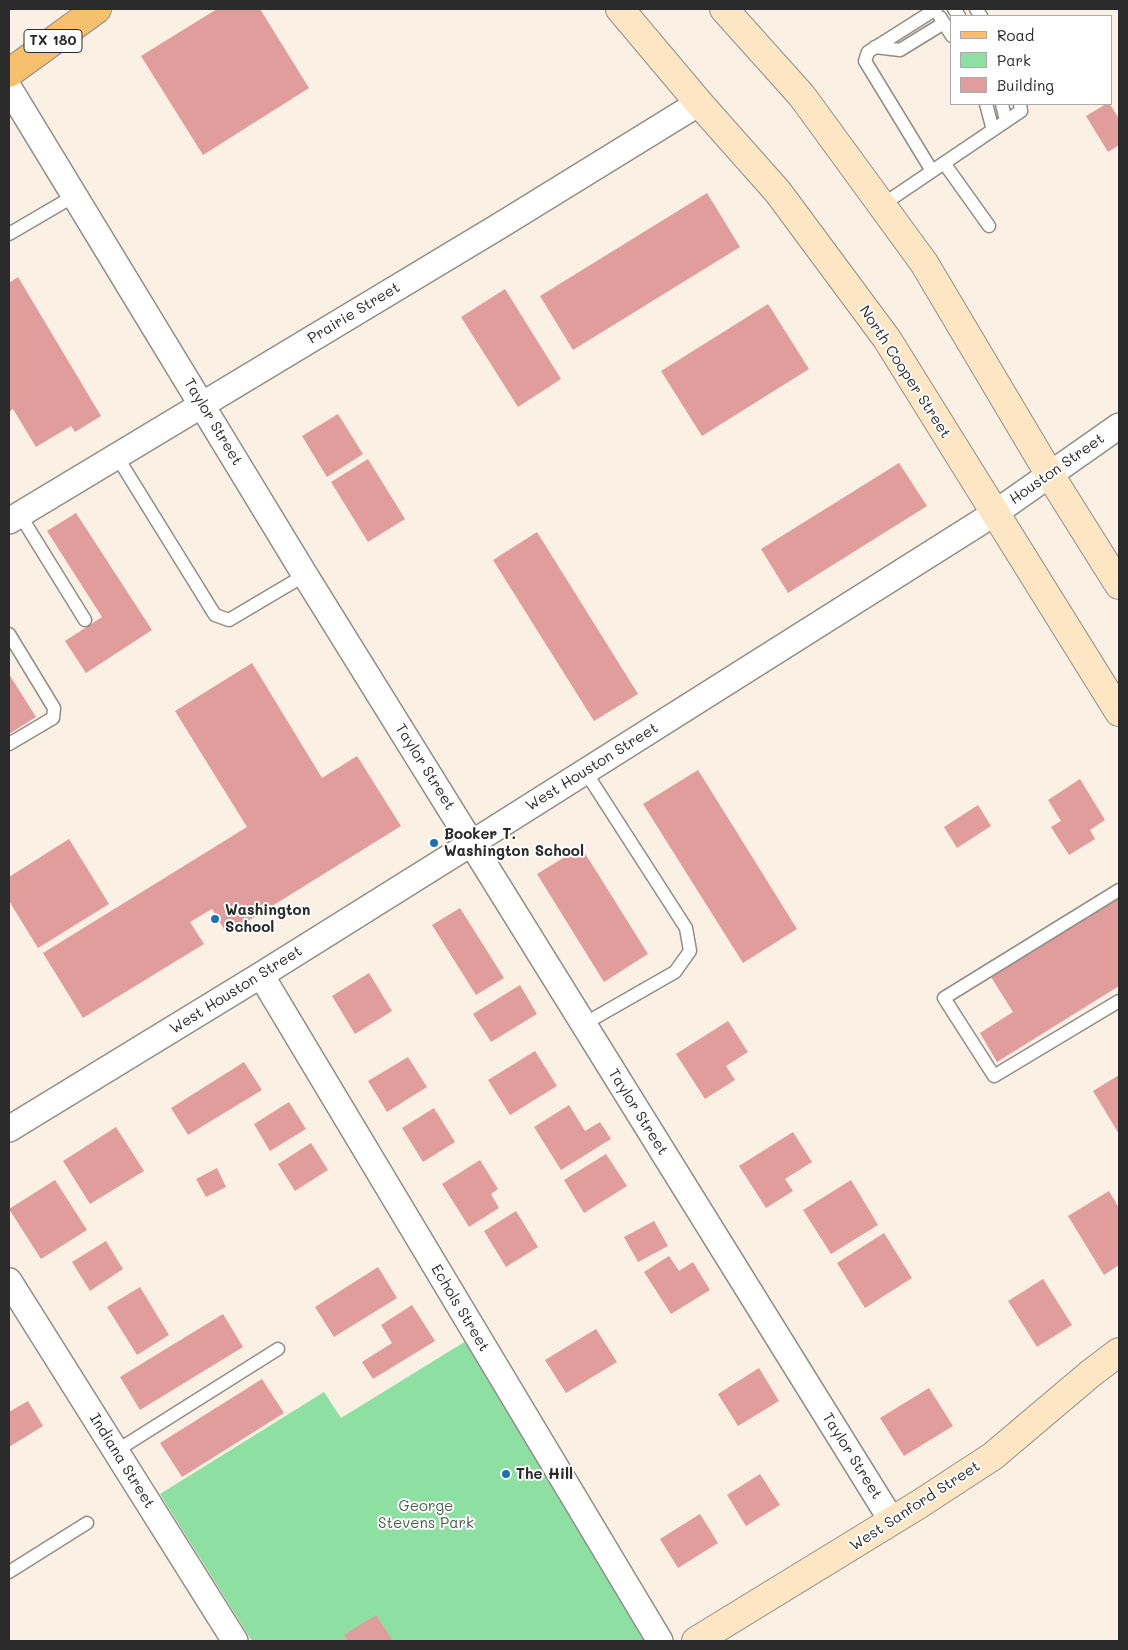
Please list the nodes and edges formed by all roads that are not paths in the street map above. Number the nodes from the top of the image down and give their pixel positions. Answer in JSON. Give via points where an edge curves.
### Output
{"nodes":[{"id":1,"x":620,"y":9,"type":"edge"},
{"id":2,"x":724,"y":9,"type":"edge"},
{"id":3,"x":935,"y":9,"type":"edge"},
{"id":4,"x":93,"y":10,"type":"edge"},
{"id":5,"x":944,"y":23,"type":"junction"},
{"id":6,"x":950,"y":33,"type":"edge"},
{"id":7,"x":875,"y":48,"type":"junction"},
{"id":8,"x":9,"y":73,"type":"edge"},
{"id":9,"x":9,"y":88,"type":"edge"},
{"id":10,"x":699,"y":103,"type":"junction"},
{"id":11,"x":986,"y":105,"type":"edge"},
{"id":12,"x":1002,"y":105,"type":"edge"},
{"id":13,"x":1020,"y":105,"type":"edge"},
{"id":14,"x":1006,"y":121,"type":"junction"},
{"id":15,"x":993,"y":130,"type":"junction"},
{"id":16,"x":944,"y":163,"type":"junction"},
{"id":17,"x":932,"y":170,"type":"junction"},
{"id":18,"x":74,"y":196,"type":"junction"},
{"id":19,"x":882,"y":205,"type":"junction"},
{"id":20,"x":989,"y":226,"type":"dead end"},
{"id":21,"x":9,"y":234,"type":"edge"},
{"id":22,"x":202,"y":404,"type":"junction"},
{"id":23,"x":1119,"y":426,"type":"edge"},
{"id":24,"x":116,"y":455,"type":"junction"},
{"id":25,"x":1050,"y":475,"type":"junction"},
{"id":26,"x":995,"y":513,"type":"junction"},
{"id":27,"x":14,"y":518,"type":"edge"},
{"id":28,"x":305,"y":575,"type":"junction"},
{"id":29,"x":1119,"y":585,"type":"edge"},
{"id":30,"x":86,"y":620,"type":"dead end"},
{"id":31,"x":9,"y":634,"type":"edge"},
{"id":32,"x":1119,"y":712,"type":"edge"},
{"id":33,"x":9,"y":744,"type":"edge"},
{"id":34,"x":585,"y":771,"type":"junction"},
{"id":35,"x":472,"y":843,"type":"junction"},
{"id":36,"x":1119,"y":890,"type":"edge"},
{"id":37,"x":261,"y":975,"type":"junction"},
{"id":38,"x":1119,"y":1000,"type":"edge"},
{"id":39,"x":584,"y":1024,"type":"junction"},
{"id":40,"x":9,"y":1129,"type":"edge"},
{"id":41,"x":9,"y":1281,"type":"edge"},
{"id":42,"x":278,"y":1349,"type":"dead end"},
{"id":43,"x":1119,"y":1352,"type":"edge"},
{"id":44,"x":116,"y":1451,"type":"junction"},
{"id":45,"x":892,"y":1521,"type":"junction"},
{"id":46,"x":87,"y":1523,"type":"dead end"},
{"id":47,"x":9,"y":1572,"type":"edge"},
{"id":48,"x":235,"y":1641,"type":"edge"},
{"id":49,"x":660,"y":1641,"type":"edge"},
{"id":50,"x":696,"y":1641,"type":"edge"}],
"edges":[{"from":1,"to":10,"type":"main road","name":"North Cooper Street"},
{"from":2,"to":19,"type":"main road","via":[[802,96]]},
{"from":3,"to":5,"type":"lane"},
{"from":3,"to":7,"type":"lane"},
{"from":4,"to":8,"type":"main road","number":"TX 180"},
{"from":5,"to":6,"type":"lane"},
{"from":5,"to":7,"type":"lane","via":[[900,50]]},
{"from":7,"to":17,"type":"lane","via":[[868,52],[865,61],[868,69]]},
{"from":9,"to":18,"type":"street","name":"Taylor Street"},
{"from":10,"to":22,"type":"street","name":"Prairie Street"},
{"from":10,"to":26,"type":"main road","name":"North Cooper Street","via":[[778,192],[887,338]]},
{"from":11,"to":15,"type":"lane"},
{"from":12,"to":14,"type":"lane"},
{"from":13,"to":14,"type":"lane","via":[[1021,111]]},
{"from":14,"to":15,"type":"lane"},
{"from":15,"to":16,"type":"lane"},
{"from":16,"to":17,"type":"lane"},
{"from":16,"to":20,"type":"lane"},
{"from":17,"to":19,"type":"lane"},
{"from":18,"to":21,"type":"lane"},
{"from":18,"to":22,"type":"street","name":"Taylor Street"},
{"from":19,"to":25,"type":"main road","via":[[924,263]]},
{"from":22,"to":24,"type":"street","name":"Prairie Street"},
{"from":22,"to":28,"type":"street","name":"Taylor Street"},
{"from":23,"to":25,"type":"street","name":"Houston Street"},
{"from":24,"to":27,"type":"street","name":"Prairie Street"},
{"from":24,"to":28,"type":"lane","via":[[215,616],[229,620]]},
{"from":25,"to":26,"type":"street","name":"Houston Street"},
{"from":25,"to":29,"type":"main road"},
{"from":26,"to":32,"type":"main road","name":"North Cooper Street"},
{"from":26,"to":34,"type":"street","name":"West Houston Street"},
{"from":27,"to":30,"type":"lane"},
{"from":28,"to":35,"type":"street","name":"Taylor Street"},
{"from":31,"to":33,"type":"lane","via":[[54,708],[53,718]]},
{"from":34,"to":35,"type":"street","name":"West Houston Street"},
{"from":34,"to":39,"type":"lane","via":[[686,928],[690,951],[674,972]]},
{"from":35,"to":37,"type":"street","name":"West Houston Street"},
{"from":35,"to":39,"type":"street","name":"Taylor Street"},
{"from":36,"to":38,"type":"lane","via":[[944,998],[994,1076]]},
{"from":37,"to":40,"type":"street","name":"West Houston Street"},
{"from":37,"to":49,"type":"street","name":"Echols Street"},
{"from":39,"to":45,"type":"street","name":"Taylor Street"},
{"from":41,"to":44,"type":"street","name":"Indiana Street"},
{"from":42,"to":44,"type":"lane"},
{"from":43,"to":45,"type":"main road","name":"West Sanford Street","via":[[992,1456]]},
{"from":44,"to":48,"type":"street","name":"Indiana Street"},
{"from":45,"to":50,"type":"main road","name":"West Sanford Street"},
{"from":46,"to":47,"type":"lane"}]}
